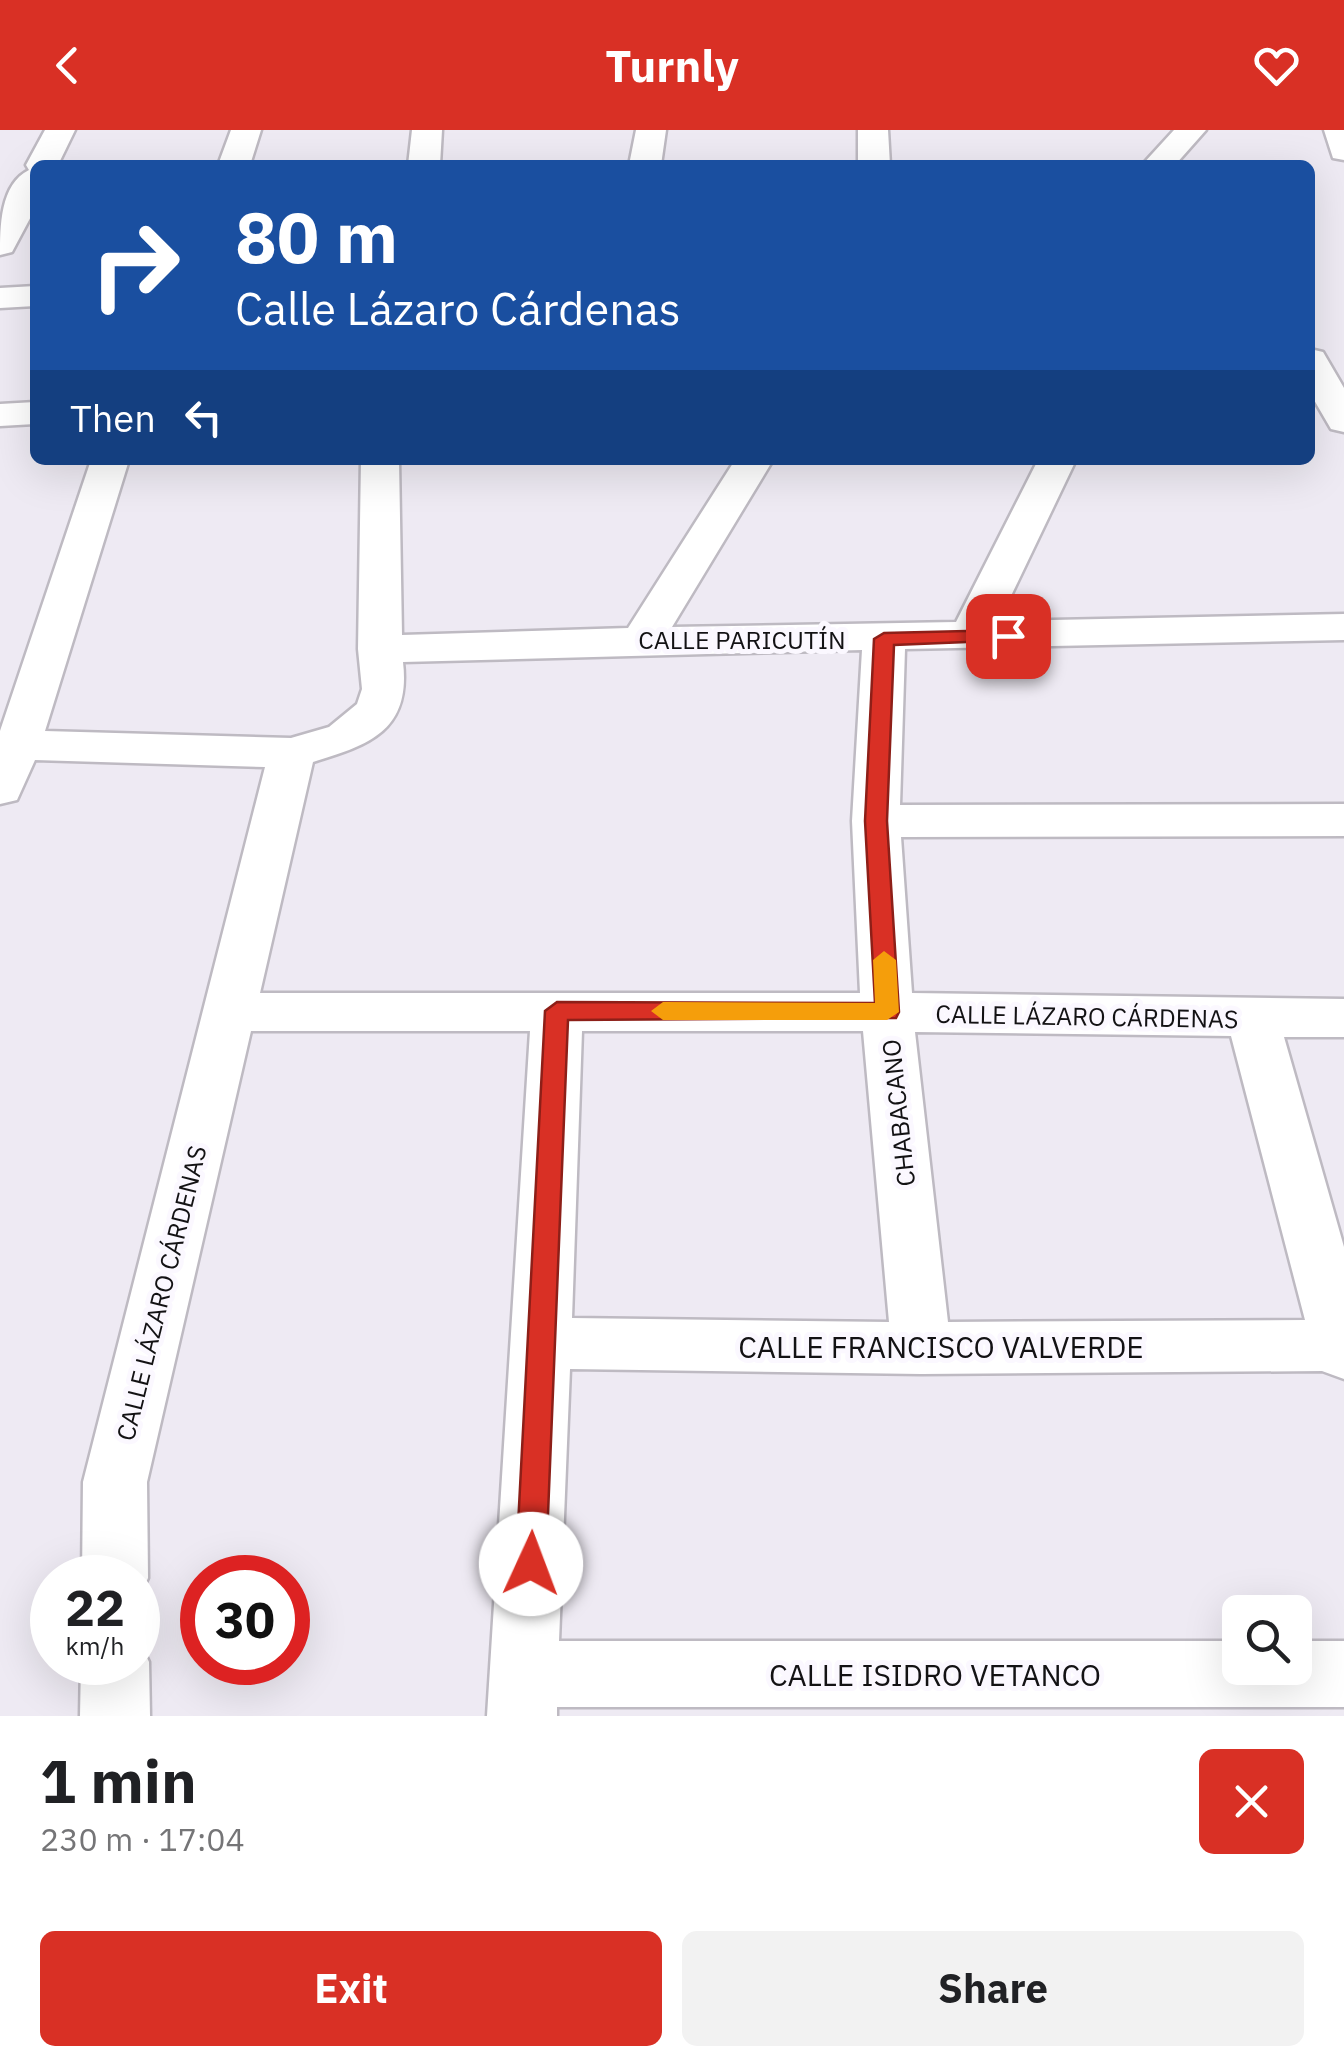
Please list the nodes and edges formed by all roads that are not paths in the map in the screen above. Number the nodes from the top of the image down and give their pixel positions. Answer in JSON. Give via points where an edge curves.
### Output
{"nodes":[{"id":1,"x":60,"y":130,"type":"edge"},
{"id":2,"x":246,"y":130,"type":"edge"},
{"id":3,"x":428,"y":130,"type":"edge"},
{"id":4,"x":651,"y":130,"type":"edge"},
{"id":5,"x":872,"y":130,"type":"edge"},
{"id":6,"x":1191,"y":130,"type":"edge"},
{"id":7,"x":1340,"y":130,"type":"edge"},
{"id":8,"x":1344,"y":151,"type":"edge"},
{"id":9,"x":45,"y":160,"type":"edge"},
{"id":10,"x":236,"y":160,"type":"edge"},
{"id":11,"x":425,"y":160,"type":"edge"},
{"id":12,"x":647,"y":160,"type":"edge"},
{"id":13,"x":874,"y":160,"type":"edge"},
{"id":14,"x":1163,"y":160,"type":"edge"},
{"id":15,"x":30,"y":188,"type":"edge"},
{"id":16,"x":0,"y":245,"type":"edge"},
{"id":17,"x":30,"y":296,"type":"edge"},
{"id":18,"x":0,"y":298,"type":"edge"},
{"id":19,"x":1315,"y":369,"type":"edge"},
{"id":20,"x":30,"y":413,"type":"edge"},
{"id":21,"x":0,"y":415,"type":"edge"},
{"id":22,"x":1344,"y":421,"type":"edge"},
{"id":23,"x":108,"y":465,"type":"edge"},
{"id":24,"x":380,"y":465,"type":"edge"},
{"id":25,"x":751,"y":465,"type":"edge"},
{"id":26,"x":1055,"y":465,"type":"edge"},
{"id":27,"x":1344,"y":627,"type":"edge"},
{"id":28,"x":970,"y":638,"type":"junction"},
{"id":29,"x":643,"y":639,"type":"junction"},
{"id":30,"x":884,"y":639,"type":"junction"},
{"id":31,"x":380,"y":649,"type":"junction"},
{"id":32,"x":18,"y":745,"type":"junction"},
{"id":33,"x":292,"y":753,"type":"junction"},
{"id":34,"x":0,"y":789,"type":"edge"},
{"id":35,"x":1344,"y":820,"type":"edge"},
{"id":36,"x":876,"y":821,"type":"junction"},
{"id":37,"x":557,"y":1011,"type":"junction"},
{"id":38,"x":229,"y":1012,"type":"junction"},
{"id":39,"x":887,"y":1012,"type":"junction"},
{"id":40,"x":1344,"y":1018,"type":"edge"},
{"id":41,"x":1252,"y":1019,"type":"junction"},
{"id":42,"x":541,"y":1344,"type":"junction"},
{"id":43,"x":922,"y":1348,"type":"junction"},
{"id":44,"x":1343,"y":1349,"type":"edge"},
{"id":45,"x":115,"y":1555,"type":"edge"},
{"id":46,"x":1344,"y":1674,"type":"edge"},
{"id":47,"x":115,"y":1685,"type":"edge"},
{"id":48,"x":524,"y":1695,"type":"edge"},
{"id":49,"x":115,"y":1716,"type":"edge"}],
"edges":[{"from":1,"to":9,"type":"street"},
{"from":2,"to":10,"type":"street"},
{"from":3,"to":11,"type":"street"},
{"from":4,"to":12,"type":"street"},
{"from":5,"to":13,"type":"street"},
{"from":6,"to":14,"type":"street"},
{"from":7,"to":8,"type":"street"},
{"from":15,"to":16,"type":"street"},
{"from":17,"to":18,"type":"street"},
{"from":19,"to":22,"type":"street"},
{"from":20,"to":21,"type":"street"},
{"from":23,"to":32,"type":"street"},
{"from":24,"to":31,"type":"street"},
{"from":25,"to":29,"type":"street"},
{"from":26,"to":28,"type":"street"},
{"from":27,"to":28,"type":"street","name":"CALLE PARICUTÍN"},
{"from":28,"to":30,"type":"street","name":"CALLE PARICUTÍN"},
{"from":29,"to":30,"type":"street","name":"CALLE PARICUTÍN"},
{"from":29,"to":31,"type":"street","name":"CALLE PARICUTÍN"},
{"from":30,"to":36,"type":"street","name":"CHABACANO"},
{"from":31,"to":33,"type":"street","via":[[384,689],[377,711],[345,737]]},
{"from":32,"to":33,"type":"street"},
{"from":32,"to":34,"type":"street"},
{"from":33,"to":38,"type":"street","name":"CALLE LÁZARO CÁRDENAS"},
{"from":35,"to":36,"type":"street"},
{"from":36,"to":39,"type":"street","name":"CHABACANO"},
{"from":37,"to":38,"type":"street","name":"CALLE LÁZARO CÁRDENAS"},
{"from":37,"to":39,"type":"street","name":"CALLE LÁZARO CÁRDENAS"},
{"from":37,"to":42,"type":"street"},
{"from":38,"to":45,"type":"street","name":"CALLE LÁZARO CÁRDENAS","via":[[115,1482]]},
{"from":39,"to":41,"type":"street","name":"CALLE LÁZARO CÁRDENAS"},
{"from":39,"to":43,"type":"street","name":"CHABACANO"},
{"from":40,"to":41,"type":"street","name":"CALLE LÁZARO CÁRDENAS"},
{"from":41,"to":44,"type":"street"},
{"from":42,"to":43,"type":"street","name":"CALLE FRANCISCO VALVERDE"},
{"from":42,"to":48,"type":"street"},
{"from":43,"to":44,"type":"street","name":"CALLE FRANCISCO VALVERDE"},
{"from":46,"to":48,"type":"street","name":"CALLE ISIDRO VETANCO"},
{"from":47,"to":49,"type":"street"}]}
